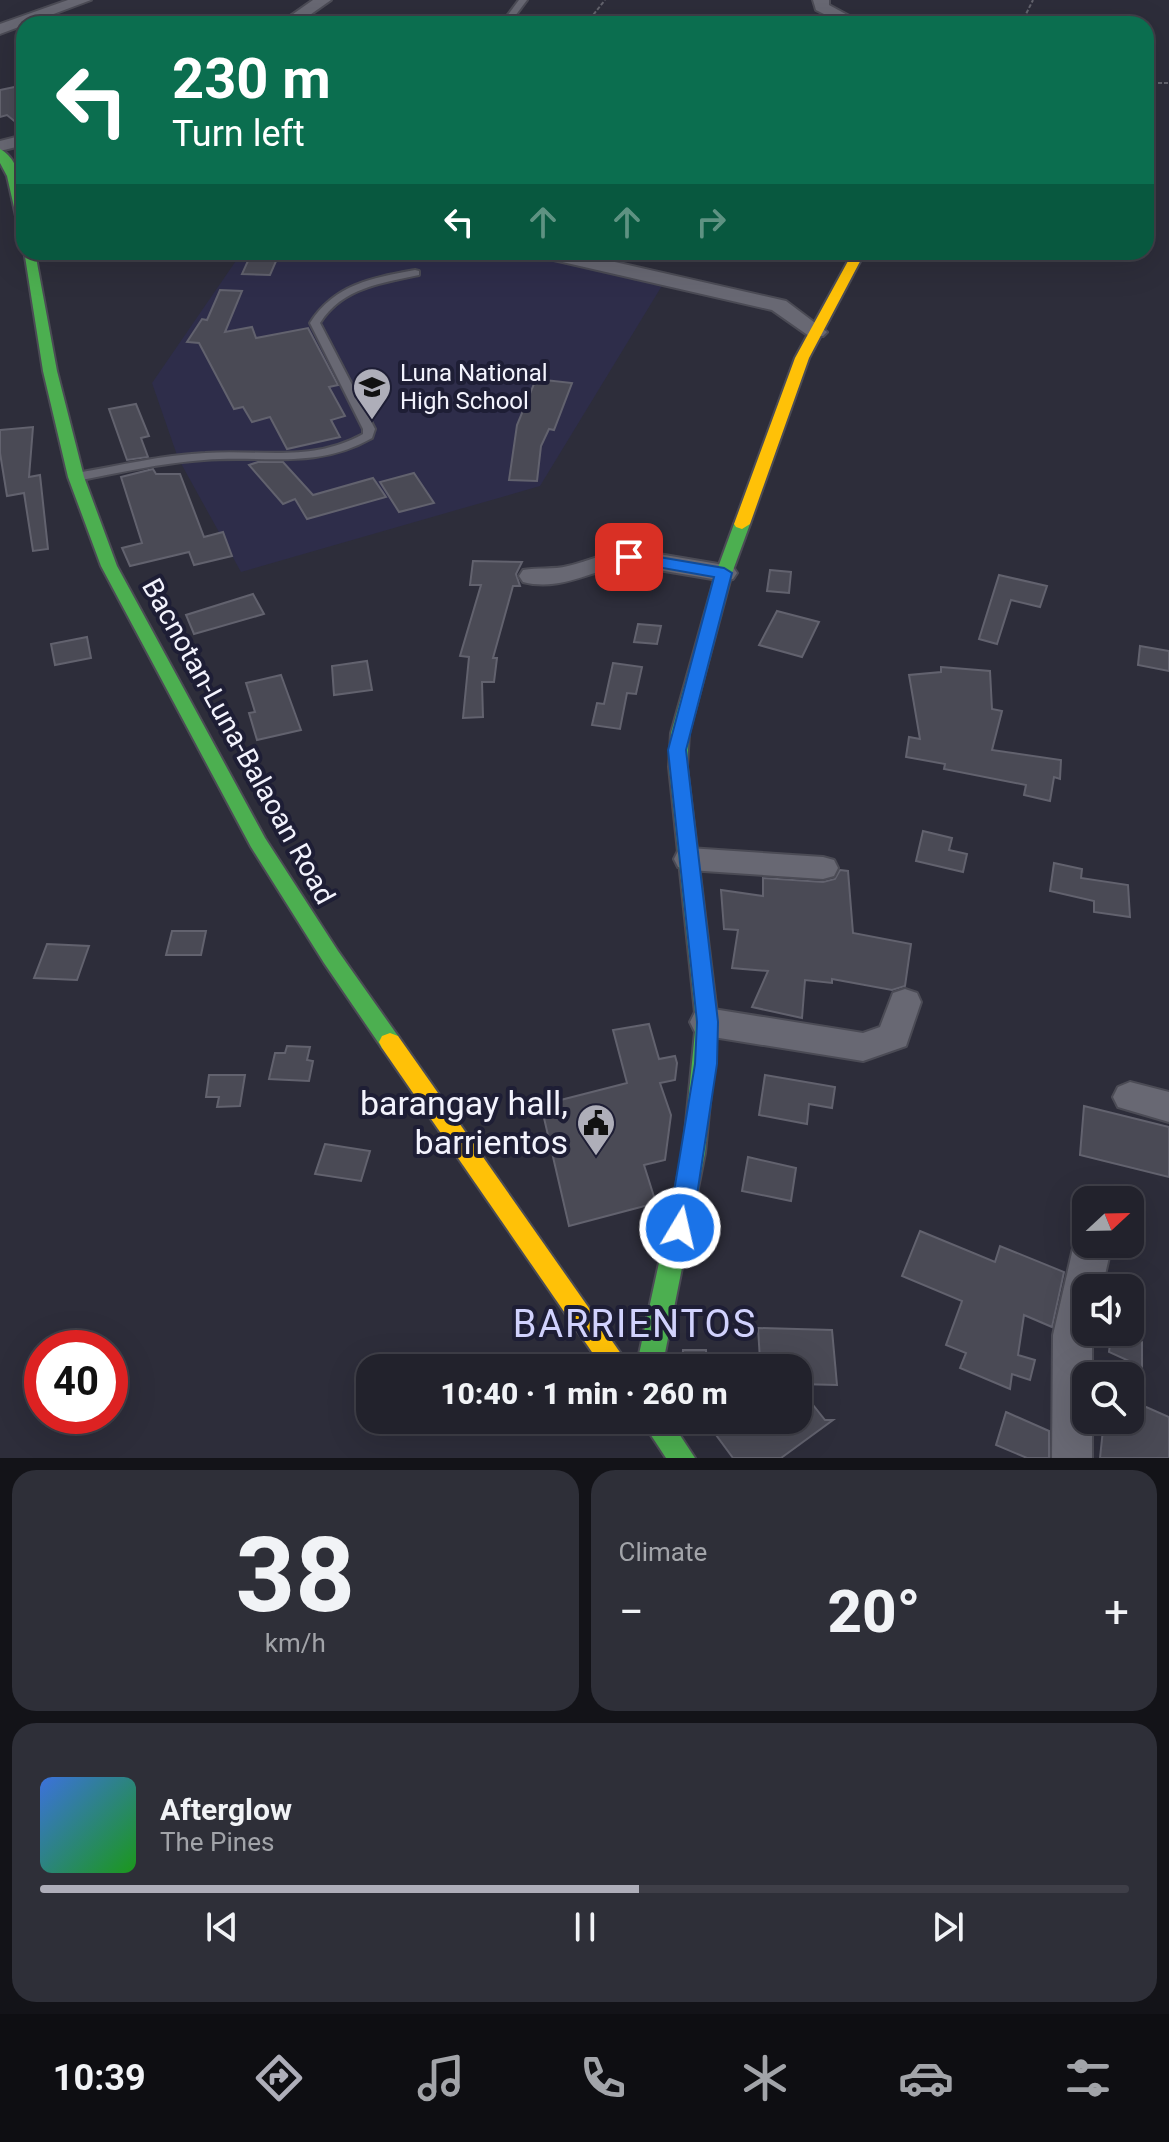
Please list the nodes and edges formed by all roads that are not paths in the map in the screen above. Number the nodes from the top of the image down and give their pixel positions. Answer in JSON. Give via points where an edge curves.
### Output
{"nodes":[{"id":1,"x":83,"y":0,"type":"edge"},
{"id":2,"x":323,"y":0,"type":"edge"},
{"id":3,"x":821,"y":0,"type":"edge"},
{"id":4,"x":37,"y":16,"type":"edge"},
{"id":5,"x":299,"y":16,"type":"edge"},
{"id":6,"x":840,"y":16,"type":"edge"},
{"id":7,"x":0,"y":152,"type":"edge"},
{"id":8,"x":16,"y":186,"type":"edge"},
{"id":9,"x":30,"y":260,"type":"edge"},
{"id":10,"x":580,"y":260,"type":"edge"},
{"id":11,"x":855,"y":260,"type":"edge"},
{"id":12,"x":415,"y":273,"type":"dead end"},
{"id":13,"x":816,"y":332,"type":"junction"},
{"id":14,"x":76,"y":477,"type":"junction"},
{"id":15,"x":724,"y":573,"type":"junction"},
{"id":16,"x":532,"y":576,"type":"dead end"},
{"id":17,"x":689,"y":859,"type":"junction"},
{"id":18,"x":823,"y":868,"type":"dead end"},
{"id":19,"x":905,"y":1002,"type":"dead end"},
{"id":20,"x":707,"y":1022,"type":"junction"},
{"id":21,"x":1130,"y":1097,"type":"dead end"},
{"id":22,"x":1169,"y":1107,"type":"edge"},
{"id":23,"x":1090,"y":1258,"type":"edge"},
{"id":24,"x":608,"y":1354,"type":"edge"},
{"id":25,"x":652,"y":1354,"type":"edge"},
{"id":26,"x":664,"y":1434,"type":"edge"},
{"id":27,"x":682,"y":1458,"type":"edge"},
{"id":28,"x":1072,"y":1458,"type":"edge"}],
"edges":[{"from":1,"to":4,"type":"street"},
{"from":2,"to":5,"type":"street"},
{"from":3,"to":6,"type":"street","via":[[821,7]]},
{"from":7,"to":8,"type":"main road"},
{"from":9,"to":14,"type":"main road","name":"Bacnotan-Luna-Balaoan Road"},
{"from":10,"to":13,"type":"street","via":[[779,305]]},
{"from":11,"to":13,"type":"main road"},
{"from":12,"to":14,"type":"lane","via":[[350,291],[330,303],[315,323],[369,429],[357,444],[321,455],[201,456]]},
{"from":13,"to":15,"type":"main road"},
{"from":14,"to":24,"type":"main road","name":"Bacnotan-Luna-Balaoan Road","via":[[109,566],[258,842],[331,957]]},
{"from":15,"to":16,"type":"street","via":[[629,557],[568,575]]},
{"from":15,"to":17,"type":"main road","via":[[677,750]]},
{"from":17,"to":18,"type":"street"},
{"from":17,"to":20,"type":"main road"},
{"from":19,"to":20,"type":"street","via":[[894,1036],[863,1047]]},
{"from":20,"to":25,"type":"main road","via":[[706,1064],[680,1228]]},
{"from":21,"to":22,"type":"street"},
{"from":23,"to":28,"type":"street","via":[[1072,1335]]},
{"from":26,"to":27,"type":"main road"}]}
